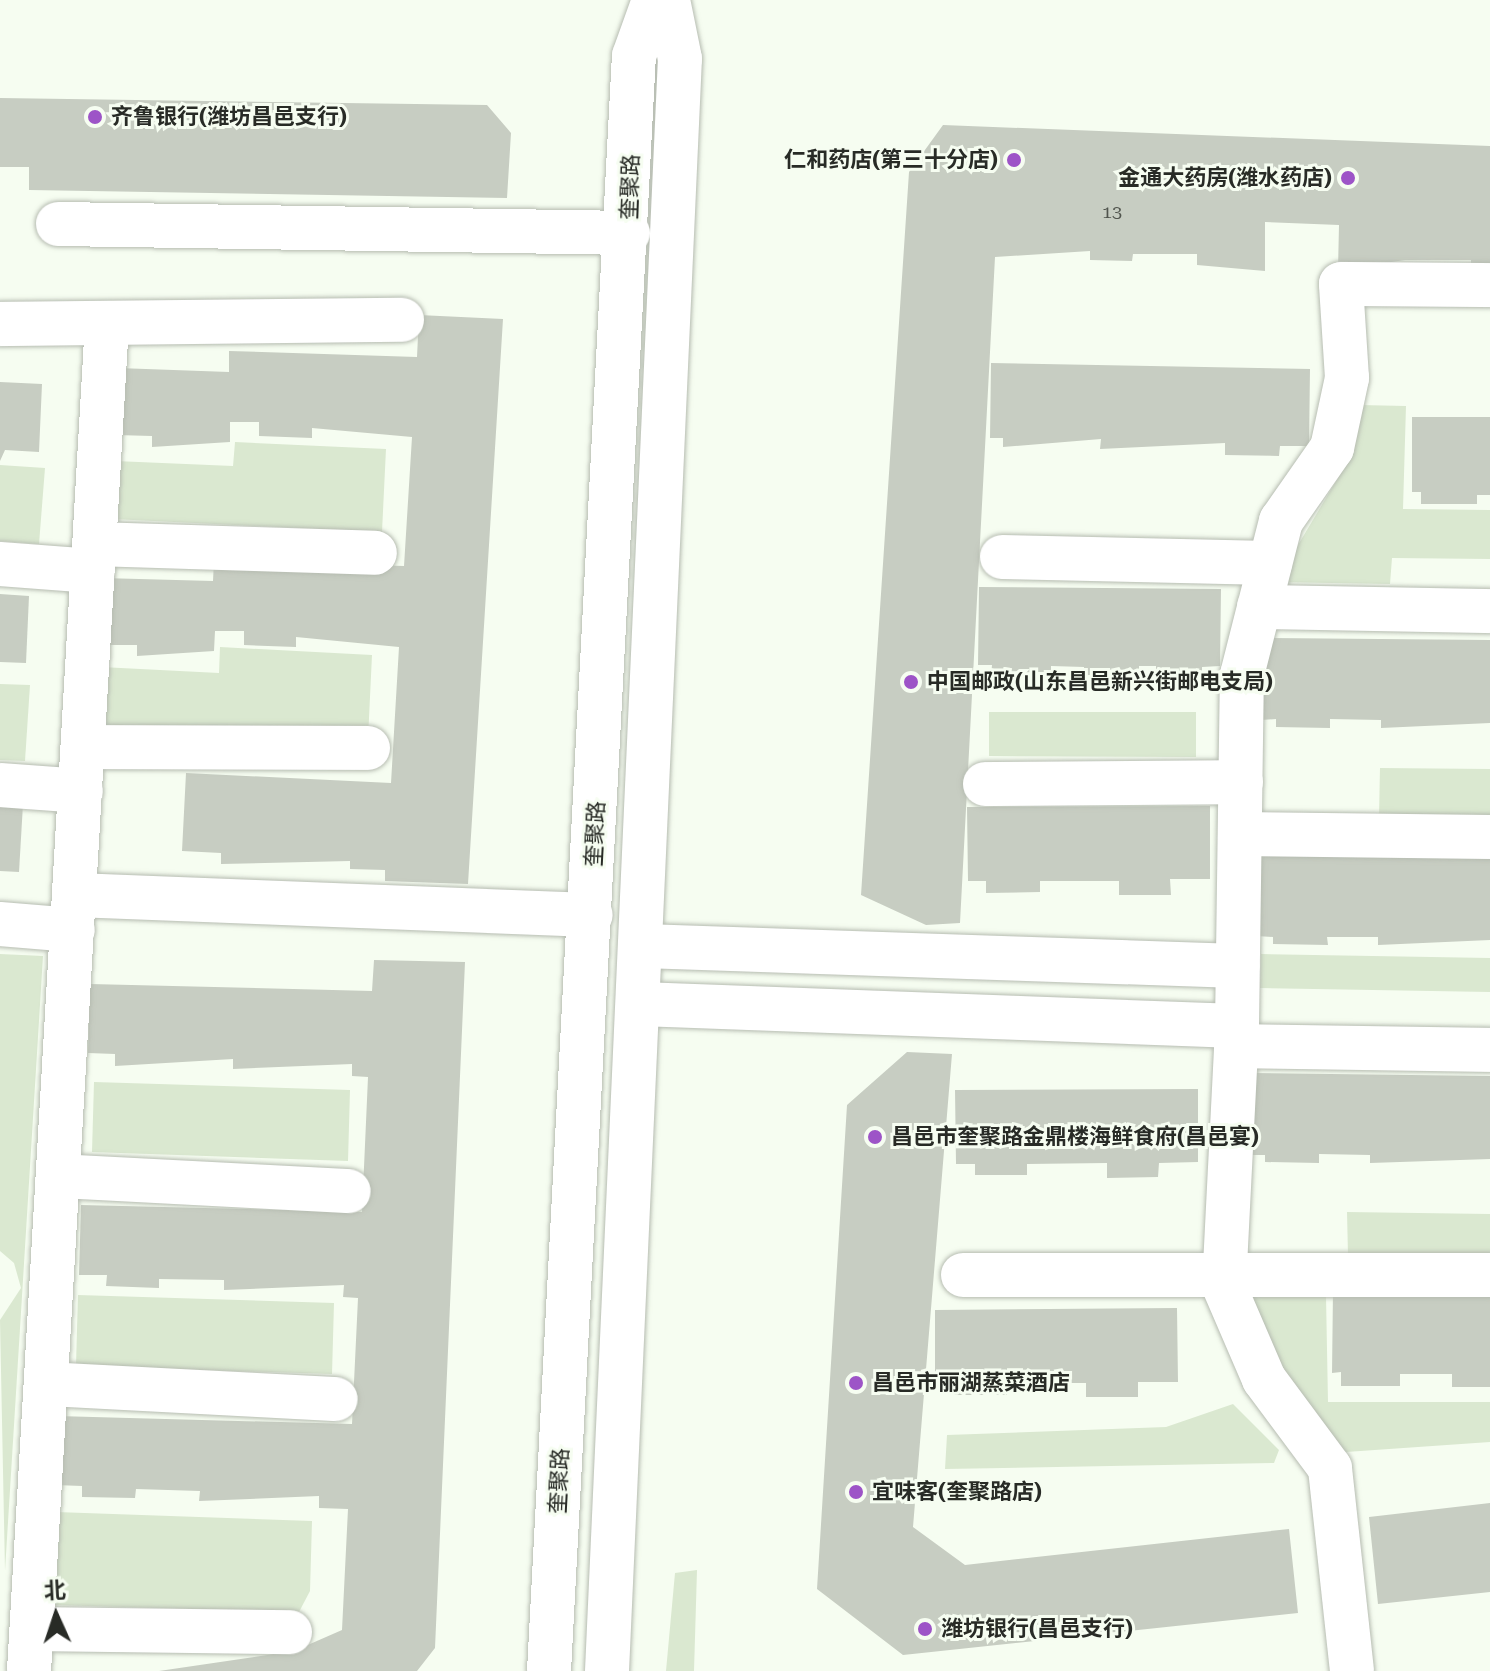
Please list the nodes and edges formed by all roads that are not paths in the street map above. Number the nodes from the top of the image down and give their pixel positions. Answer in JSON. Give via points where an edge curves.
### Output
{"nodes":[{"id":1,"x":654,"y":0,"type":"edge"},
{"id":2,"x":668,"y":0,"type":"edge"},
{"id":3,"x":58,"y":224,"type":"dead end"},
{"id":4,"x":628,"y":233,"type":"junction"},
{"id":5,"x":1490,"y":285,"type":"edge"},
{"id":6,"x":402,"y":320,"type":"dead end"},
{"id":7,"x":107,"y":323,"type":"junction"},
{"id":8,"x":0,"y":324,"type":"edge"},
{"id":9,"x":375,"y":553,"type":"dead end"},
{"id":10,"x":1002,"y":557,"type":"dead end"},
{"id":11,"x":94,"y":558,"type":"junction"},
{"id":12,"x":1270,"y":563,"type":"junction"},
{"id":13,"x":0,"y":564,"type":"edge"},
{"id":14,"x":1259,"y":607,"type":"junction"},
{"id":15,"x":1490,"y":611,"type":"edge"},
{"id":16,"x":83,"y":747,"type":"junction"},
{"id":17,"x":368,"y":748,"type":"dead end"},
{"id":18,"x":1241,"y":782,"type":"junction"},
{"id":19,"x":985,"y":784,"type":"dead end"},
{"id":20,"x":0,"y":785,"type":"edge"},
{"id":21,"x":81,"y":791,"type":"junction"},
{"id":22,"x":1240,"y":834,"type":"junction"},
{"id":23,"x":1490,"y":837,"type":"edge"},
{"id":24,"x":74,"y":913,"type":"junction"},
{"id":25,"x":591,"y":915,"type":"junction"},
{"id":26,"x":0,"y":924,"type":"edge"},
{"id":27,"x":643,"y":946,"type":"junction"},
{"id":28,"x":1238,"y":966,"type":"junction"},
{"id":29,"x":640,"y":1004,"type":"junction"},
{"id":30,"x":1237,"y":1036,"type":"junction"},
{"id":31,"x":1490,"y":1050,"type":"edge"},
{"id":32,"x":59,"y":1176,"type":"junction"},
{"id":33,"x":349,"y":1191,"type":"dead end"},
{"id":34,"x":1224,"y":1274,"type":"junction"},
{"id":35,"x":963,"y":1275,"type":"dead end"},
{"id":36,"x":1490,"y":1275,"type":"edge"},
{"id":37,"x":47,"y":1384,"type":"junction"},
{"id":38,"x":336,"y":1399,"type":"dead end"},
{"id":39,"x":24,"y":1627,"type":"edge"},
{"id":40,"x":290,"y":1632,"type":"dead end"},
{"id":41,"x":549,"y":1671,"type":"edge"},
{"id":42,"x":607,"y":1671,"type":"edge"},
{"id":43,"x":1352,"y":1671,"type":"edge"}],
"edges":[{"from":1,"to":4,"type":"main road","name":"奎聚路","via":[[634,56]]},
{"from":2,"to":27,"type":"main road","name":"奎聚路","via":[[680,59]]},
{"from":3,"to":4,"type":"main road"},
{"from":4,"to":25,"type":"main road","name":"奎聚路"},
{"from":5,"to":12,"type":"main road","via":[[1341,284],[1347,378],[1332,448],[1281,521]]},
{"from":6,"to":7,"type":"main road"},
{"from":7,"to":8,"type":"main road"},
{"from":7,"to":11,"type":"main road"},
{"from":9,"to":11,"type":"main road"},
{"from":10,"to":12,"type":"main road"},
{"from":11,"to":13,"type":"main road"},
{"from":11,"to":16,"type":"main road"},
{"from":12,"to":14,"type":"main road"},
{"from":14,"to":15,"type":"main road"},
{"from":14,"to":18,"type":"main road","via":[[1242,675]]},
{"from":16,"to":17,"type":"main road"},
{"from":16,"to":21,"type":"main road"},
{"from":18,"to":19,"type":"main road"},
{"from":18,"to":22,"type":"main road"},
{"from":20,"to":21,"type":"main road"},
{"from":21,"to":24,"type":"main road"},
{"from":22,"to":23,"type":"main road"},
{"from":22,"to":28,"type":"main road"},
{"from":24,"to":25,"type":"main road"},
{"from":24,"to":26,"type":"main road"},
{"from":24,"to":32,"type":"main road"},
{"from":25,"to":41,"type":"main road","name":"奎聚路"},
{"from":27,"to":28,"type":"main road"},
{"from":27,"to":29,"type":"main road","name":"奎聚路"},
{"from":28,"to":30,"type":"main road"},
{"from":29,"to":30,"type":"main road"},
{"from":29,"to":42,"type":"main road","name":"奎聚路"},
{"from":30,"to":31,"type":"main road"},
{"from":30,"to":34,"type":"main road"},
{"from":32,"to":33,"type":"main road"},
{"from":32,"to":37,"type":"main road"},
{"from":34,"to":35,"type":"main road"},
{"from":34,"to":36,"type":"main road"},
{"from":34,"to":43,"type":"main road","via":[[1264,1379],[1330,1468]]},
{"from":37,"to":38,"type":"main road"},
{"from":37,"to":39,"type":"main road"},
{"from":39,"to":40,"type":"main road"}]}
